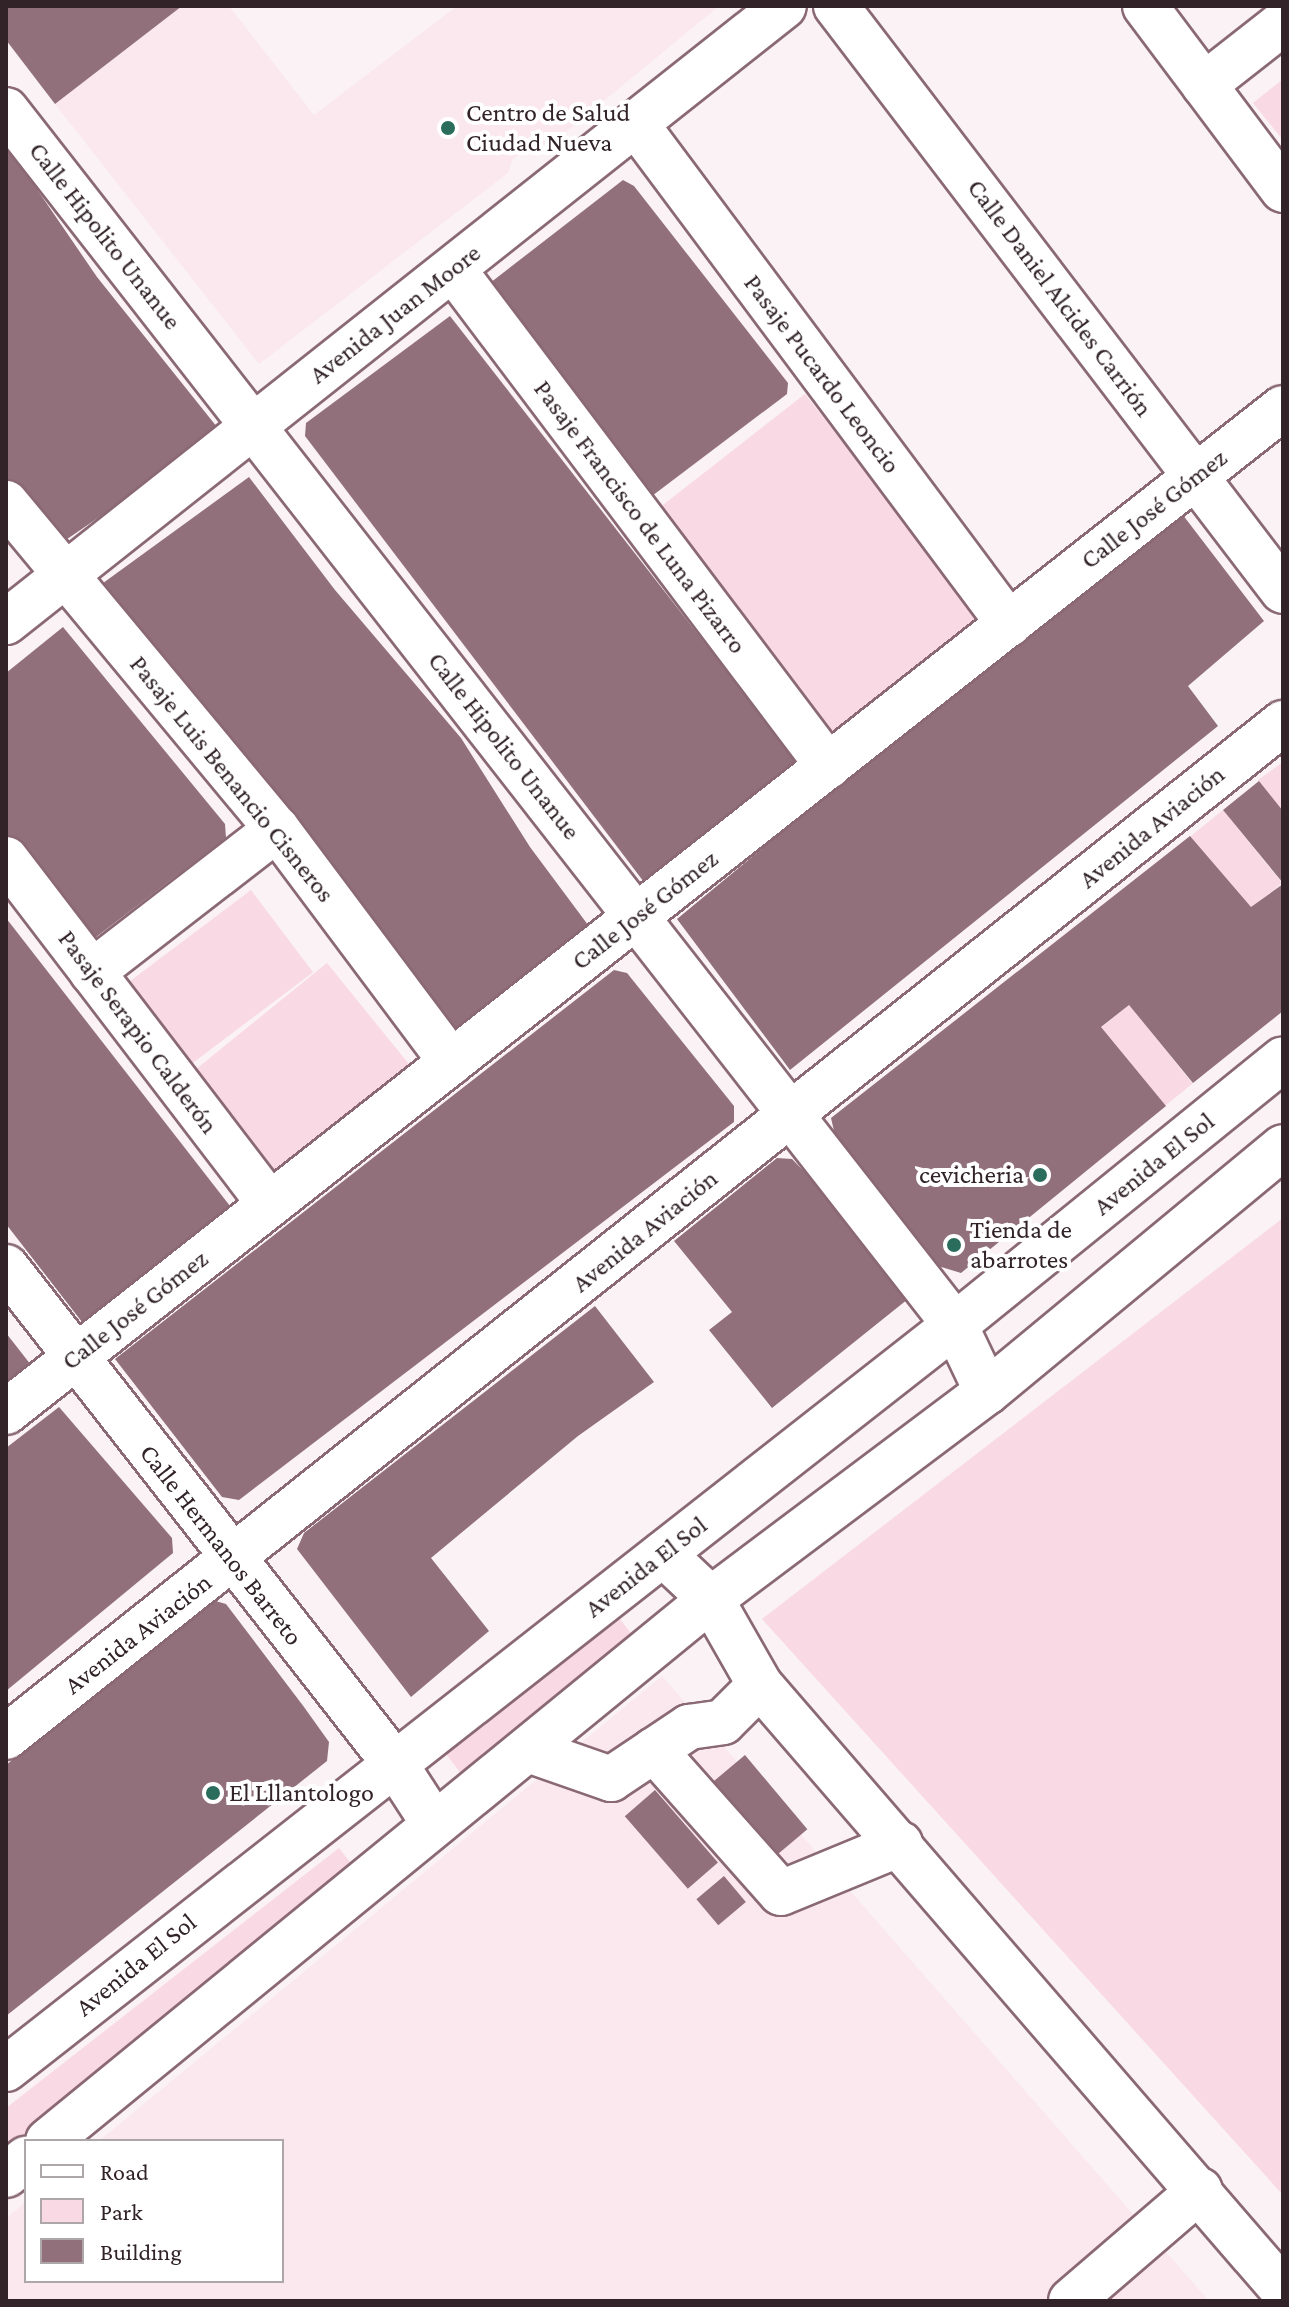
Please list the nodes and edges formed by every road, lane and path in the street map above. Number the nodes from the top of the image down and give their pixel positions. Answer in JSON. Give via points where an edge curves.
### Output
{"nodes":[{"id":1,"x":784,"y":6,"type":"edge"},
{"id":2,"x":836,"y":6,"type":"edge"},
{"id":3,"x":1145,"y":6,"type":"edge"},
{"id":4,"x":1283,"y":23,"type":"edge"},
{"id":5,"x":1204,"y":85,"type":"junction"},
{"id":6,"x":6,"y":110,"type":"edge"},
{"id":7,"x":636,"y":124,"type":"junction"},
{"id":8,"x":1283,"y":190,"type":"edge"},
{"id":9,"x":453,"y":269,"type":"junction"},
{"id":10,"x":1283,"y":408,"type":"edge"},
{"id":11,"x":254,"y":426,"type":"junction"},
{"id":12,"x":1196,"y":476,"type":"junction"},
{"id":13,"x":6,"y":503,"type":"edge"},
{"id":14,"x":66,"y":575,"type":"junction"},
{"id":15,"x":1283,"y":591,"type":"edge"},
{"id":16,"x":6,"y":622,"type":"edge"},
{"id":17,"x":1009,"y":624,"type":"junction"},
{"id":18,"x":1283,"y":723,"type":"edge"},
{"id":19,"x":828,"y":766,"type":"junction"},
{"id":20,"x":277,"y":829,"type":"junction"},
{"id":21,"x":6,"y":859,"type":"edge"},
{"id":22,"x":637,"y":916,"type":"junction"},
{"id":23,"x":92,"y":972,"type":"junction"},
{"id":24,"x":1283,"y":1059,"type":"edge"},
{"id":25,"x":451,"y":1062,"type":"junction"},
{"id":26,"x":792,"y":1114,"type":"junction"},
{"id":27,"x":1283,"y":1147,"type":"edge"},
{"id":28,"x":270,"y":1204,"type":"junction"},
{"id":29,"x":6,"y":1267,"type":"edge"},
{"id":30,"x":955,"y":1325,"type":"junction"},
{"id":31,"x":76,"y":1356,"type":"junction"},
{"id":32,"x":987,"y":1392,"type":"junction"},
{"id":33,"x":6,"y":1412,"type":"edge"},
{"id":34,"x":663,"y":1554,"type":"junction"},
{"id":35,"x":232,"y":1560,"type":"junction"},
{"id":36,"x":711,"y":1599,"type":"junction"},
{"id":37,"x":760,"y":1685,"type":"junction"},
{"id":38,"x":6,"y":1737,"type":"edge"},
{"id":39,"x":528,"y":1750,"type":"junction"},
{"id":40,"x":654,"y":1750,"type":"junction"},
{"id":41,"x":395,"y":1764,"type":"junction"},
{"id":42,"x":434,"y":1824,"type":"junction"},
{"id":43,"x":900,"y":1844,"type":"junction"},
{"id":44,"x":6,"y":2069,"type":"edge"},
{"id":45,"x":50,"y":2139,"type":"edge"},
{"id":46,"x":24,"y":2161,"type":"edge"},
{"id":47,"x":6,"y":2175,"type":"edge"},
{"id":48,"x":1200,"y":2190,"type":"junction"},
{"id":49,"x":1283,"y":2290,"type":"edge"},
{"id":50,"x":1071,"y":2301,"type":"edge"}],
"edges":[{"from":1,"to":7,"type":"street","name":"Avenida Juan Moore"},
{"from":2,"to":12,"type":"street","name":"Calle Daniel Alcides Carrión"},
{"from":3,"to":5,"type":"street"},
{"from":4,"to":5,"type":"street"},
{"from":5,"to":8,"type":"street"},
{"from":6,"to":11,"type":"street","name":"Calle Hipolito Unanue"},
{"from":7,"to":9,"type":"street","name":"Avenida Juan Moore"},
{"from":7,"to":17,"type":"street","name":"Pasaje Pucardo Leoncio"},
{"from":9,"to":11,"type":"street","name":"Avenida Juan Moore"},
{"from":9,"to":19,"type":"street","name":"Pasaje Francisco de Luna Pizarro"},
{"from":10,"to":12,"type":"street","name":"Calle José Gómez"},
{"from":11,"to":14,"type":"street","name":"Avenida Juan Moore"},
{"from":11,"to":22,"type":"street","name":"Calle Hipolito Unanue"},
{"from":12,"to":15,"type":"street","name":"Calle Daniel Alcides Carrión"},
{"from":12,"to":17,"type":"street","name":"Calle José Gómez"},
{"from":13,"to":14,"type":"street","name":"Pasaje Luis Benancio Cisneros"},
{"from":14,"to":16,"type":"street","name":"Avenida Juan Moore"},
{"from":14,"to":20,"type":"street","name":"Pasaje Luis Benancio Cisneros"},
{"from":17,"to":19,"type":"street","name":"Calle José Gómez"},
{"from":18,"to":26,"type":"street","name":"Avenida Aviación"},
{"from":19,"to":22,"type":"street","name":"Calle José Gómez"},
{"from":20,"to":23,"type":"street"},
{"from":20,"to":25,"type":"street","name":"Pasaje Luis Benancio Cisneros"},
{"from":21,"to":23,"type":"street","name":"Pasaje Serapio Calderón"},
{"from":22,"to":25,"type":"street","name":"Calle José Gómez"},
{"from":22,"to":26,"type":"street","name":"Calle Hipolito Unanue"},
{"from":23,"to":28,"type":"street","name":"Pasaje Serapio Calderón"},
{"from":24,"to":30,"type":"street","name":"Avenida El Sol"},
{"from":25,"to":28,"type":"street","name":"Calle José Gómez"},
{"from":26,"to":30,"type":"street","name":"Calle Hipolito Unanue"},
{"from":26,"to":35,"type":"street","name":"Avenida Aviación"},
{"from":27,"to":32,"type":"street"},
{"from":28,"to":31,"type":"street","name":"Calle José Gómez"},
{"from":29,"to":31,"type":"street","name":"Calle Hermanos Barreto"},
{"from":30,"to":32,"type":"street","name":"Calle Hipolito Unanue"},
{"from":30,"to":34,"type":"street","name":"Avenida El Sol"},
{"from":31,"to":33,"type":"street","name":"Calle José Gómez"},
{"from":31,"to":35,"type":"street","name":"Calle Hermanos Barreto"},
{"from":32,"to":36,"type":"street"},
{"from":34,"to":36,"type":"street"},
{"from":34,"to":41,"type":"street","name":"Avenida El Sol"},
{"from":35,"to":38,"type":"street","name":"Avenida Aviación"},
{"from":35,"to":41,"type":"street","name":"Calle Hermanos Barreto"},
{"from":36,"to":37,"type":"street"},
{"from":36,"to":39,"type":"street"},
{"from":37,"to":40,"type":"street","via":[[723,1722],[689,1727]]},
{"from":37,"to":43,"type":"street"},
{"from":39,"to":40,"type":"street","via":[[611,1779]]},
{"from":39,"to":42,"type":"street"},
{"from":40,"to":43,"type":"street","via":[[781,1893]]},
{"from":41,"to":42,"type":"street","name":"Calle Hermanos Barreto"},
{"from":41,"to":44,"type":"street","name":"Avenida El Sol"},
{"from":42,"to":45,"type":"street"},
{"from":43,"to":48,"type":"street"},
{"from":46,"to":47,"type":"street"},
{"from":48,"to":49,"type":"street"},
{"from":48,"to":50,"type":"street"}]}
